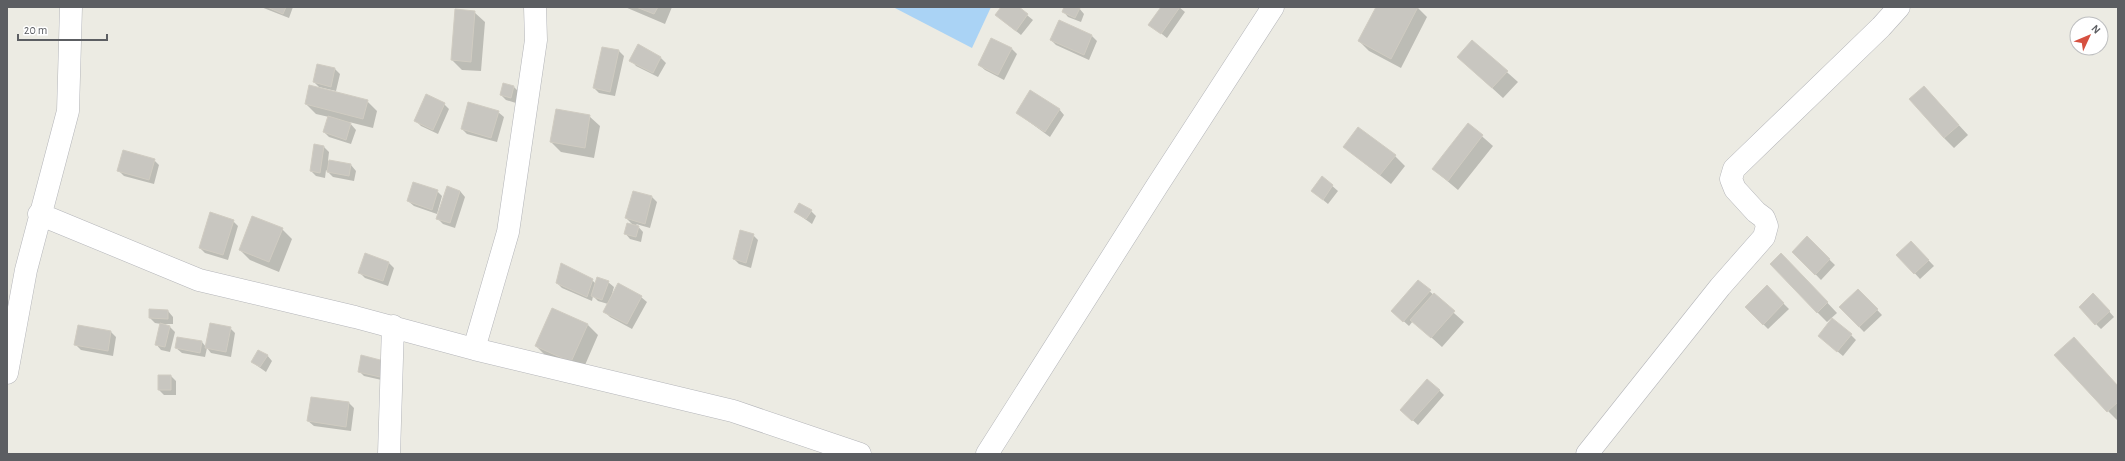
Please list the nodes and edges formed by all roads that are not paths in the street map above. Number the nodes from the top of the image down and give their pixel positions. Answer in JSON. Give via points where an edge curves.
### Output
{"nodes":[{"id":1,"x":71,"y":7,"type":"edge"},
{"id":2,"x":535,"y":7,"type":"edge"},
{"id":3,"x":1273,"y":7,"type":"edge"},
{"id":4,"x":1898,"y":7,"type":"edge"},
{"id":5,"x":39,"y":214,"type":"junction"},
{"id":6,"x":16,"y":268,"type":"edge"},
{"id":7,"x":393,"y":326,"type":"junction"},
{"id":8,"x":474,"y":349,"type":"junction"},
{"id":9,"x":7,"y":373,"type":"edge"},
{"id":10,"x":389,"y":454,"type":"edge"},
{"id":11,"x":860,"y":454,"type":"edge"},
{"id":12,"x":987,"y":454,"type":"edge"},
{"id":13,"x":1587,"y":454,"type":"edge"}],
"edges":[{"from":1,"to":5,"type":"street","via":[[68,111]]},
{"from":2,"to":8,"type":"street","via":[[536,40],[508,232]]},
{"from":3,"to":12,"type":"street","via":[[1156,186]]},
{"from":4,"to":13,"type":"street","via":[[1881,27],[1734,169],[1731,179],[1735,189],[1764,218],[1767,226],[1764,237],[1720,287]]},
{"from":5,"to":6,"type":"street"},
{"from":5,"to":7,"type":"street","via":[[199,280]]},
{"from":6,"to":9,"type":"street"},
{"from":7,"to":8,"type":"street"},
{"from":7,"to":10,"type":"street"},
{"from":8,"to":11,"type":"street","via":[[733,411]]}]}
